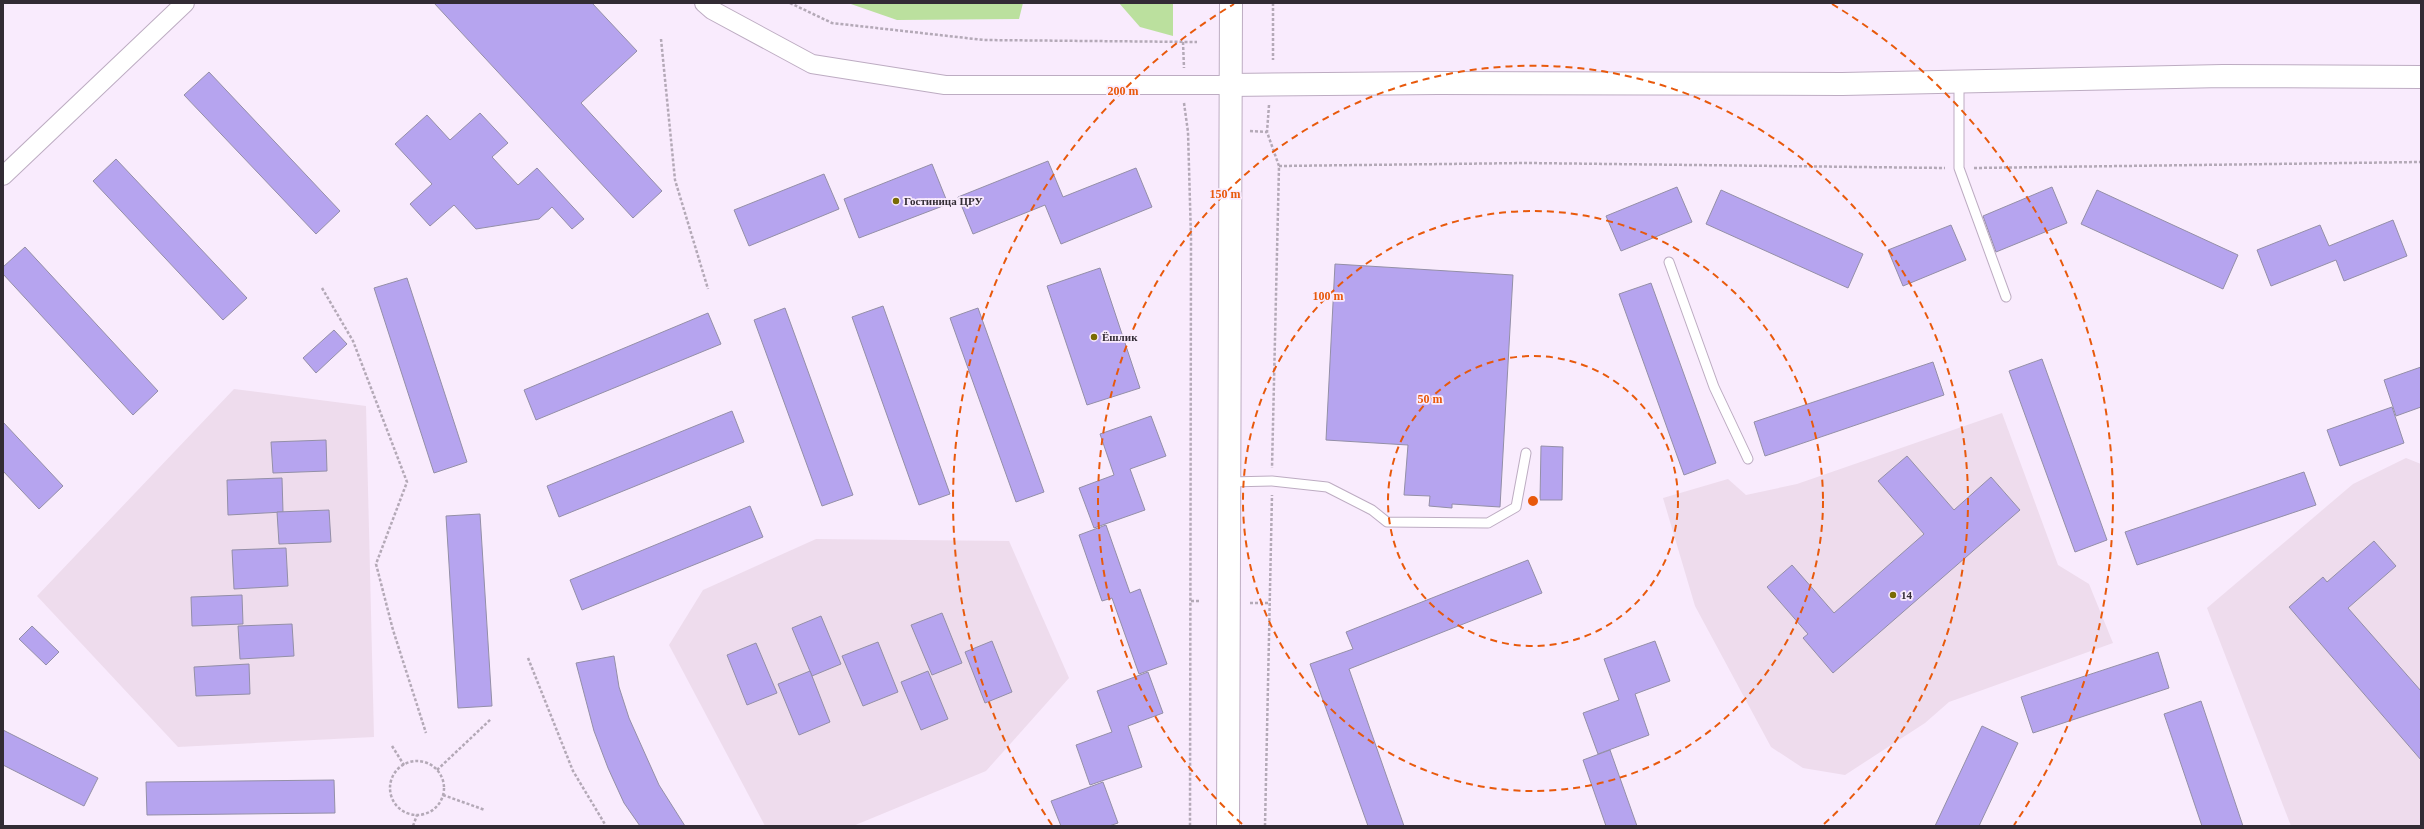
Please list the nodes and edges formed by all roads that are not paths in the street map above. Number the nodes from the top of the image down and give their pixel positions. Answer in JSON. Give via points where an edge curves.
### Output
{"nodes":[{"id":1,"x":185,"y":3,"type":"edge"},
{"id":2,"x":704,"y":3,"type":"edge"},
{"id":3,"x":1231,"y":3,"type":"edge"},
{"id":4,"x":2421,"y":77,"type":"edge"},
{"id":5,"x":1959,"y":82,"type":"junction"},
{"id":6,"x":1230,"y":85,"type":"junction"},
{"id":7,"x":3,"y":176,"type":"edge"},
{"id":8,"x":1669,"y":262,"type":"dead end"},
{"id":9,"x":2006,"y":297,"type":"dead end"},
{"id":10,"x":1526,"y":453,"type":"dead end"},
{"id":11,"x":1748,"y":459,"type":"dead end"},
{"id":12,"x":1229,"y":482,"type":"junction"},
{"id":13,"x":1228,"y":826,"type":"edge"}],
"edges":[{"from":1,"to":7,"type":"street"},
{"from":2,"to":6,"type":"street","via":[[712,10],[812,64],[945,85]]},
{"from":3,"to":6,"type":"street"},
{"from":4,"to":5,"type":"street","via":[[2223,76]]},
{"from":5,"to":6,"type":"street"},
{"from":5,"to":9,"type":"lane","via":[[1959,168]]},
{"from":6,"to":12,"type":"street"},
{"from":8,"to":11,"type":"lane","via":[[1714,387]]},
{"from":10,"to":12,"type":"lane","via":[[1516,507],[1488,523],[1387,522],[1372,510],[1327,487],[1272,481]]},
{"from":12,"to":13,"type":"street"}]}
